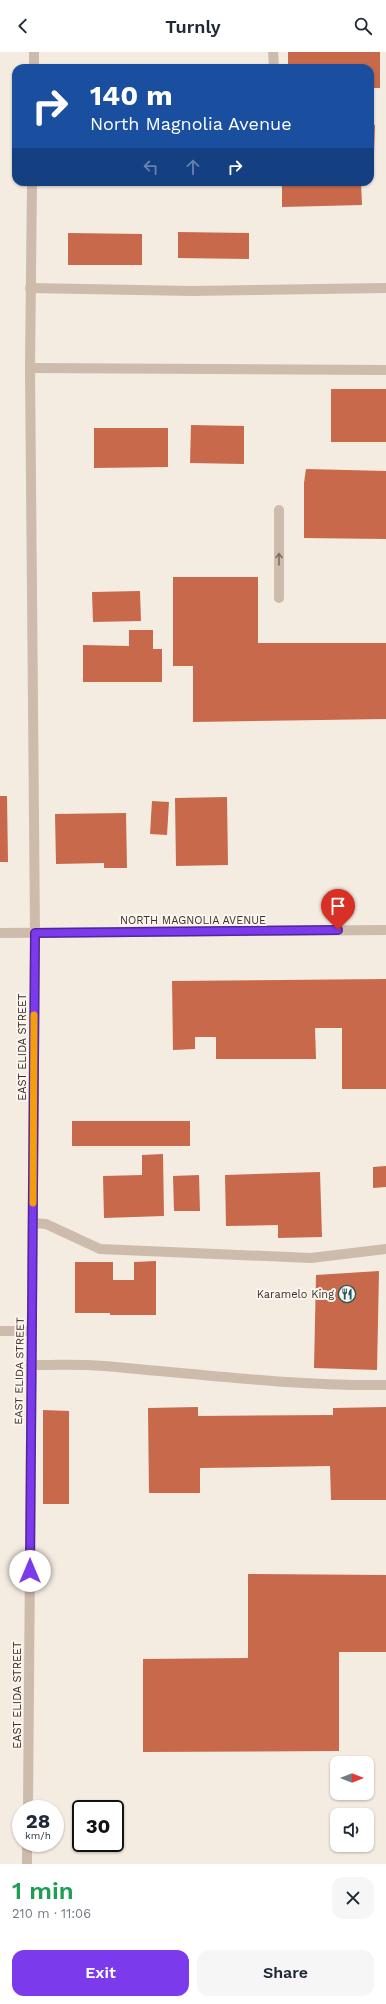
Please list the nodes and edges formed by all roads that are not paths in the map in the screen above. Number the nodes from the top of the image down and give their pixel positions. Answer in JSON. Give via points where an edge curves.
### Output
{"nodes":[{"id":1,"x":34,"y":52,"type":"edge"},
{"id":2,"x":273,"y":52,"type":"edge"},
{"id":3,"x":34,"y":64,"type":"edge"},
{"id":4,"x":274,"y":64,"type":"edge"},
{"id":5,"x":32,"y":186,"type":"edge"},
{"id":6,"x":30,"y":288,"type":"junction"},
{"id":7,"x":386,"y":288,"type":"edge"},
{"id":8,"x":30,"y":368,"type":"junction"},
{"id":9,"x":386,"y":370,"type":"edge"},
{"id":10,"x":279,"y":510,"type":"dead end"},
{"id":11,"x":279,"y":598,"type":"dead end"},
{"id":12,"x":386,"y":930,"type":"edge"},
{"id":13,"x":0,"y":933,"type":"edge"},
{"id":14,"x":35,"y":933,"type":"junction"},
{"id":15,"x":33,"y":1223,"type":"junction"},
{"id":16,"x":386,"y":1249,"type":"edge"},
{"id":17,"x":0,"y":1331,"type":"edge"},
{"id":18,"x":32,"y":1331,"type":"junction"},
{"id":19,"x":31,"y":1364,"type":"junction"},
{"id":20,"x":386,"y":1385,"type":"edge"},
{"id":21,"x":28,"y":1800,"type":"edge"},
{"id":22,"x":27,"y":1852,"type":"edge"},
{"id":23,"x":27,"y":1864,"type":"edge"}],
"edges":[{"from":1,"to":3,"type":"street"},
{"from":2,"to":4,"type":"street"},
{"from":5,"to":6,"type":"street","name":"EAST ELIDA STREET"},
{"from":6,"to":7,"type":"street","via":[[192,291]]},
{"from":6,"to":8,"type":"street","name":"EAST ELIDA STREET"},
{"from":8,"to":9,"type":"street"},
{"from":8,"to":14,"type":"street","name":"EAST ELIDA STREET"},
{"from":11,"to":10,"type":"street","one_way":true},
{"from":12,"to":14,"type":"street","name":"NORTH MAGNOLIA AVENUE"},
{"from":13,"to":14,"type":"street","name":"NORTH MAGNOLIA AVENUE"},
{"from":14,"to":15,"type":"street","name":"EAST ELIDA STREET"},
{"from":15,"to":16,"type":"street","via":[[46,1224],[100,1249],[311,1258]]},
{"from":15,"to":18,"type":"street","name":"EAST ELIDA STREET"},
{"from":17,"to":18,"type":"street"},
{"from":18,"to":19,"type":"street","name":"EAST ELIDA STREET"},
{"from":19,"to":20,"type":"street","via":[[102,1366],[337,1386]]},
{"from":19,"to":21,"type":"street","name":"EAST ELIDA STREET"},
{"from":22,"to":23,"type":"street"}]}
